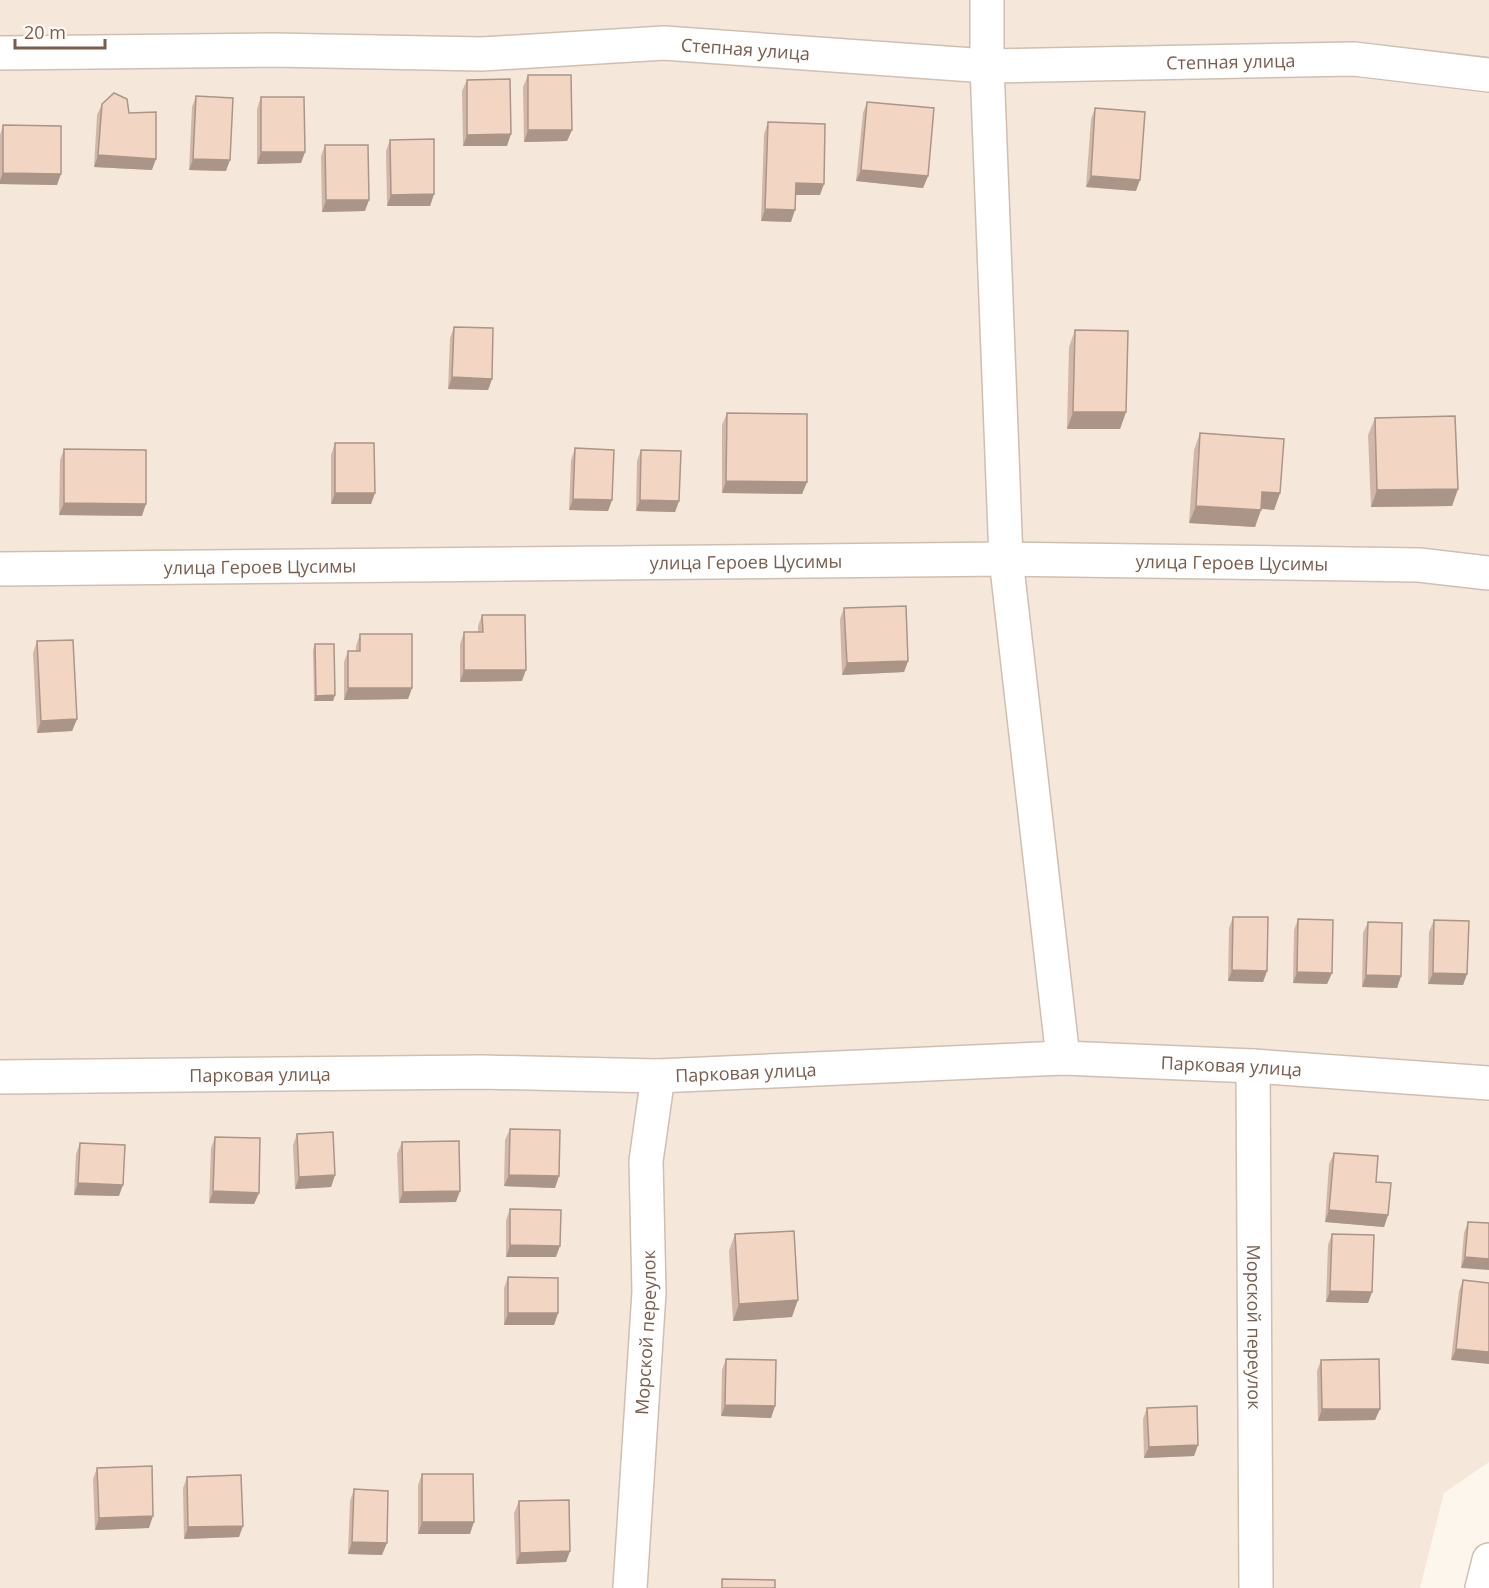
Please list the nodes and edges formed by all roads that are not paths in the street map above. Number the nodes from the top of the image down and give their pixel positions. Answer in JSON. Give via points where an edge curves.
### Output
{"nodes":[{"id":1,"x":987,"y":0,"type":"edge"},
{"id":2,"x":0,"y":53,"type":"edge"},
{"id":3,"x":987,"y":66,"type":"junction"},
{"id":4,"x":1489,"y":75,"type":"edge"},
{"id":5,"x":1006,"y":559,"type":"junction"},
{"id":6,"x":0,"y":569,"type":"edge"},
{"id":7,"x":1489,"y":573,"type":"edge"},
{"id":8,"x":1063,"y":1058,"type":"junction"},
{"id":9,"x":1253,"y":1066,"type":"junction"},
{"id":10,"x":658,"y":1076,"type":"junction"},
{"id":11,"x":0,"y":1077,"type":"edge"},
{"id":12,"x":1489,"y":1083,"type":"edge"},
{"id":13,"x":1489,"y":1560,"type":"edge"},
{"id":14,"x":630,"y":1588,"type":"edge"},
{"id":15,"x":1256,"y":1588,"type":"edge"},
{"id":16,"x":1482,"y":1588,"type":"edge"}],
"edges":[{"from":1,"to":3,"type":"street"},
{"from":2,"to":3,"type":"street","name":"Степная улица","via":[[272,50],[482,54],[664,43]]},
{"from":3,"to":4,"type":"street","name":"Степная улица","via":[[1354,59]]},
{"from":3,"to":5,"type":"street"},
{"from":5,"to":6,"type":"street","name":"улица Героев Цусимы"},
{"from":5,"to":7,"type":"street","name":"улица Героев Цусимы","via":[[1419,565]]},
{"from":5,"to":8,"type":"street"},
{"from":8,"to":9,"type":"street","name":"Парковая улица"},
{"from":8,"to":10,"type":"street","name":"Парковая улица"},
{"from":9,"to":12,"type":"street","name":"Парковая улица"},
{"from":9,"to":15,"type":"street","name":"Морской переулок"},
{"from":10,"to":11,"type":"street","name":"Парковая улица","via":[[470,1072]]},
{"from":10,"to":14,"type":"street","name":"Морской переулок","via":[[646,1161],[649,1292]]},
{"from":13,"to":16,"type":"street"}]}
